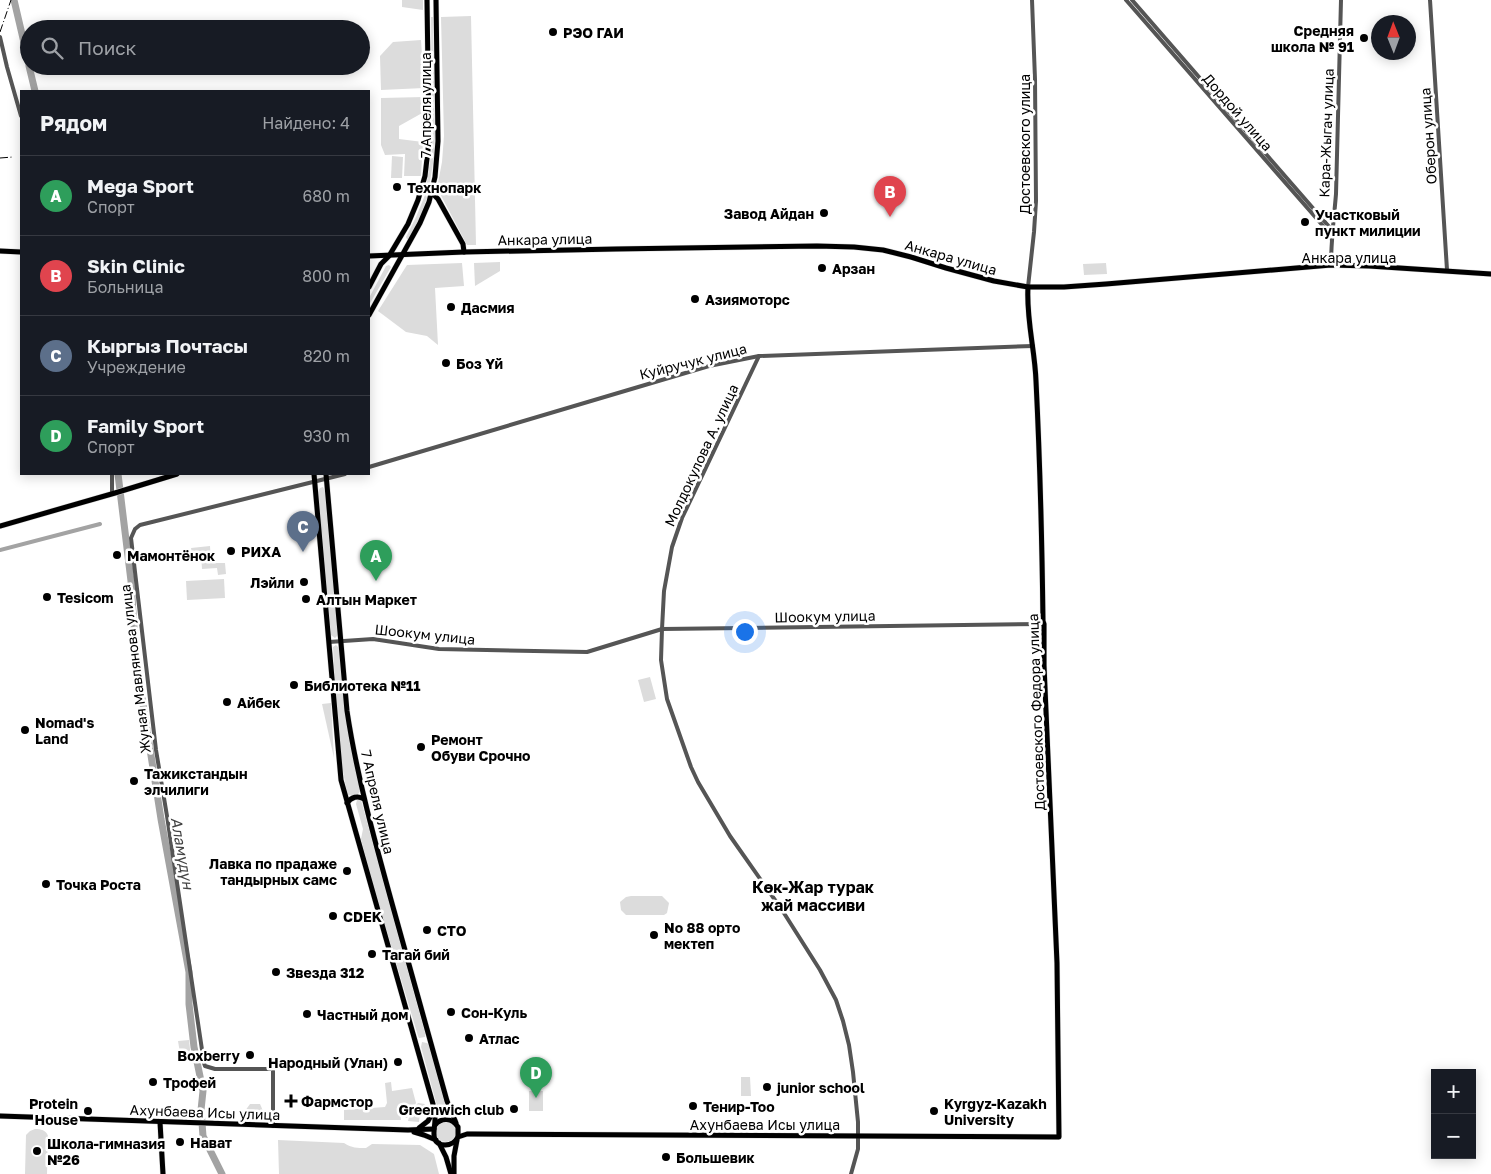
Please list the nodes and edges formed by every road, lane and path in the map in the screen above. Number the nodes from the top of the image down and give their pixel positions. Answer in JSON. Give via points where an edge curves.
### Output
{"nodes":[{"id":1,"x":427,"y":0,"type":"edge"},
{"id":2,"x":436,"y":0,"type":"edge"},
{"id":3,"x":1032,"y":0,"type":"edge"},
{"id":4,"x":1126,"y":0,"type":"edge"},
{"id":5,"x":1132,"y":0,"type":"edge"},
{"id":6,"x":1341,"y":0,"type":"edge"},
{"id":7,"x":1430,"y":0,"type":"edge"},
{"id":8,"x":428,"y":11,"type":"junction"},
{"id":9,"x":436,"y":11,"type":"junction"},
{"id":10,"x":0,"y":37,"type":"edge"},
{"id":11,"x":20,"y":112,"type":"edge"},
{"id":12,"x":422,"y":189,"type":"junction"},
{"id":13,"x":431,"y":192,"type":"junction"},
{"id":14,"x":1334,"y":224,"type":"junction"},
{"id":15,"x":1328,"y":225,"type":"junction"},
{"id":16,"x":1332,"y":230,"type":"junction"},
{"id":17,"x":1332,"y":240,"type":"junction"},
{"id":18,"x":0,"y":251,"type":"edge"},
{"id":19,"x":20,"y":252,"type":"edge"},
{"id":20,"x":464,"y":252,"type":"junction"},
{"id":21,"x":404,"y":255,"type":"junction"},
{"id":22,"x":370,"y":256,"type":"edge"},
{"id":23,"x":389,"y":256,"type":"junction"},
{"id":24,"x":1331,"y":266,"type":"junction"},
{"id":25,"x":1447,"y":270,"type":"junction"},
{"id":26,"x":1491,"y":274,"type":"edge"},
{"id":27,"x":370,"y":285,"type":"edge"},
{"id":28,"x":1028,"y":287,"type":"junction"},
{"id":29,"x":370,"y":313,"type":"edge"},
{"id":30,"x":1033,"y":346,"type":"junction"},
{"id":31,"x":759,"y":356,"type":"junction"},
{"id":32,"x":370,"y":467,"type":"edge"},
{"id":33,"x":112,"y":475,"type":"edge"},
{"id":34,"x":174,"y":475,"type":"edge"},
{"id":35,"x":314,"y":475,"type":"edge"},
{"id":36,"x":326,"y":476,"type":"edge"},
{"id":37,"x":315,"y":482,"type":"junction"},
{"id":38,"x":114,"y":494,"type":"junction"},
{"id":39,"x":0,"y":526,"type":"edge"},
{"id":40,"x":1044,"y":624,"type":"junction"},
{"id":41,"x":662,"y":629,"type":"junction"},
{"id":42,"x":341,"y":641,"type":"junction"},
{"id":43,"x":329,"y":642,"type":"junction"},
{"id":44,"x":364,"y":799,"type":"junction"},
{"id":45,"x":347,"y":803,"type":"junction"},
{"id":46,"x":429,"y":1038,"type":"junction"},
{"id":47,"x":416,"y":1042,"type":"junction"},
{"id":48,"x":434,"y":1108,"type":"junction"},
{"id":49,"x":0,"y":1116,"type":"edge"},
{"id":50,"x":160,"y":1122,"type":"junction"},
{"id":51,"x":273,"y":1126,"type":"junction"},
{"id":52,"x":457,"y":1126,"type":"junction"},
{"id":53,"x":434,"y":1127,"type":"junction"},
{"id":54,"x":408,"y":1130,"type":"junction"},
{"id":55,"x":472,"y":1134,"type":"junction"},
{"id":56,"x":859,"y":1135,"type":"junction"},
{"id":57,"x":1059,"y":1136,"type":"joint"},
{"id":58,"x":457,"y":1138,"type":"junction"},
{"id":59,"x":437,"y":1141,"type":"junction"},
{"id":60,"x":163,"y":1174,"type":"edge"},
{"id":61,"x":452,"y":1174,"type":"edge"},
{"id":62,"x":850,"y":1174,"type":"edge"}],
"edges":[{"from":1,"to":8,"type":"main road","name":"7 Апреля улица"},
{"from":2,"to":9,"type":"main road","name":"7 Апреля улица"},
{"from":3,"to":28,"type":"street","name":"Достоевского улица","via":[[1036,201]]},
{"from":4,"to":17,"type":"street","name":"Дордой улица"},
{"from":5,"to":15,"type":"street","name":"Дордой улица"},
{"from":6,"to":14,"type":"street","name":"Кара-Жыгач улица"},
{"from":7,"to":25,"type":"street","name":"Оберон улица"},
{"from":8,"to":9,"type":"main road"},
{"from":8,"to":12,"type":"main road","name":"7 Апреля улица","via":[[429,141]]},
{"from":9,"to":13,"type":"main road","name":"7 Апреля улица","via":[[438,141]]},
{"from":10,"to":11,"type":"street"},
{"from":12,"to":13,"type":"main road"},
{"from":12,"to":23,"type":"main road","name":"7 Апреля улица","via":[[408,224]]},
{"from":13,"to":20,"type":"main road","via":[[463,244]]},
{"from":13,"to":21,"type":"main road","name":"7 Апреля улица"},
{"from":14,"to":15,"type":"street"},
{"from":14,"to":16,"type":"street","name":"Кара-Жыгач улица"},
{"from":15,"to":16,"type":"street","name":"Дордой улица"},
{"from":16,"to":17,"type":"street","name":"Кара-Жыгач улица"},
{"from":17,"to":24,"type":"street","name":"Кара-Жыгач улица"},
{"from":18,"to":19,"type":"main road"},
{"from":20,"to":21,"type":"main road","name":"Анкара улица"},
{"from":20,"to":28,"type":"main road","name":"Анкара улица","via":[[854,247],[883,250],[994,281]]},
{"from":21,"to":23,"type":"main road","name":"Анкара улица"},
{"from":21,"to":29,"type":"main road","name":"7 Апреля улица"},
{"from":22,"to":23,"type":"main road","name":"Анкара улица"},
{"from":23,"to":27,"type":"main road","name":"7 Апреля улица"},
{"from":24,"to":25,"type":"main road","name":"Анкара улица"},
{"from":24,"to":28,"type":"main road","name":"Анкара улица"},
{"from":25,"to":26,"type":"main road","name":"Анкара улица"},
{"from":28,"to":30,"type":"main road","name":"Достоевского Федора улица"},
{"from":30,"to":31,"type":"street","name":"Куйручук улица"},
{"from":30,"to":40,"type":"main road","name":"Достоевского Федора улица"},
{"from":31,"to":32,"type":"street","name":"Куйручук улица","via":[[708,366]]},
{"from":31,"to":41,"type":"street","name":"Молдокулова А. улица","via":[[682,518],[666,578]]},
{"from":33,"to":38,"type":"street"},
{"from":34,"to":38,"type":"main road"},
{"from":35,"to":37,"type":"main road","name":"7 Апреля улица"},
{"from":36,"to":37,"type":"street"},
{"from":36,"to":42,"type":"main road","name":"7 Апреля улица"},
{"from":37,"to":43,"type":"main road","name":"7 Апреля улица"},
{"from":37,"to":51,"type":"street","name":"Жуная Мавлянова улица","via":[[140,525],[131,538],[156,750],[204,1063],[215,1069],[272,1069]]},
{"from":38,"to":39,"type":"main road"},
{"from":40,"to":41,"type":"street","name":"Шоокум улица"},
{"from":40,"to":57,"type":"main road","name":"Достоевского Федора улица","via":[[1057,966]]},
{"from":41,"to":42,"type":"street","name":"Шоокум улица","via":[[587,652],[439,650],[373,639]]},
{"from":41,"to":56,"type":"street","name":"Молдокулова А. улица","via":[[667,699],[698,782],[730,836],[820,970],[836,1000],[849,1045]]},
{"from":42,"to":43,"type":"street","name":"Шоокум улица"},
{"from":42,"to":44,"type":"main road","name":"7 Апреля улица","via":[[347,711]]},
{"from":43,"to":45,"type":"main road","name":"7 Апреля улица","via":[[339,766]]},
{"from":44,"to":45,"type":"main road","via":[[355,797]]},
{"from":44,"to":46,"type":"main road","name":"7 Апреля улица"},
{"from":45,"to":47,"type":"main road","name":"7 Апреля улица"},
{"from":46,"to":47,"type":"main road"},
{"from":46,"to":52,"type":"main road","name":"7 Апреля улица"},
{"from":47,"to":48,"type":"main road","name":"7 Апреля улица"},
{"from":48,"to":53,"type":"main road","name":"7 Апреля улица"},
{"from":48,"to":54,"type":"main road","via":[[423,1125]]},
{"from":49,"to":50,"type":"main road","name":"Ахунбаева Исы улица"},
{"from":50,"to":51,"type":"main road","name":"Ахунбаева Исы улица"},
{"from":50,"to":60,"type":"main road"},
{"from":51,"to":54,"type":"main road","name":"Ахунбаева Исы улица"},
{"from":52,"to":53,"type":"main road","via":[[448,1119],[440,1120]]},
{"from":52,"to":55,"type":"main road","name":"Ахунбаева Исы улица"},
{"from":52,"to":58,"type":"main road"},
{"from":53,"to":54,"type":"main road","name":"Ахунбаева Исы улица"},
{"from":53,"to":59,"type":"main road"},
{"from":54,"to":59,"type":"main road","name":"Ахунбаева Исы улица"},
{"from":55,"to":56,"type":"main road","name":"Ахунбаева Исы улица"},
{"from":55,"to":58,"type":"main road","name":"Ахунбаева Исы улица"},
{"from":56,"to":57,"type":"main road","name":"Ахунбаева Исы улица"},
{"from":56,"to":62,"type":"street","name":"Молдокулова А. улица"},
{"from":58,"to":59,"type":"main road","via":[[449,1145]]},
{"from":58,"to":61,"type":"main road"},
{"from":59,"to":61,"type":"main road"}]}
